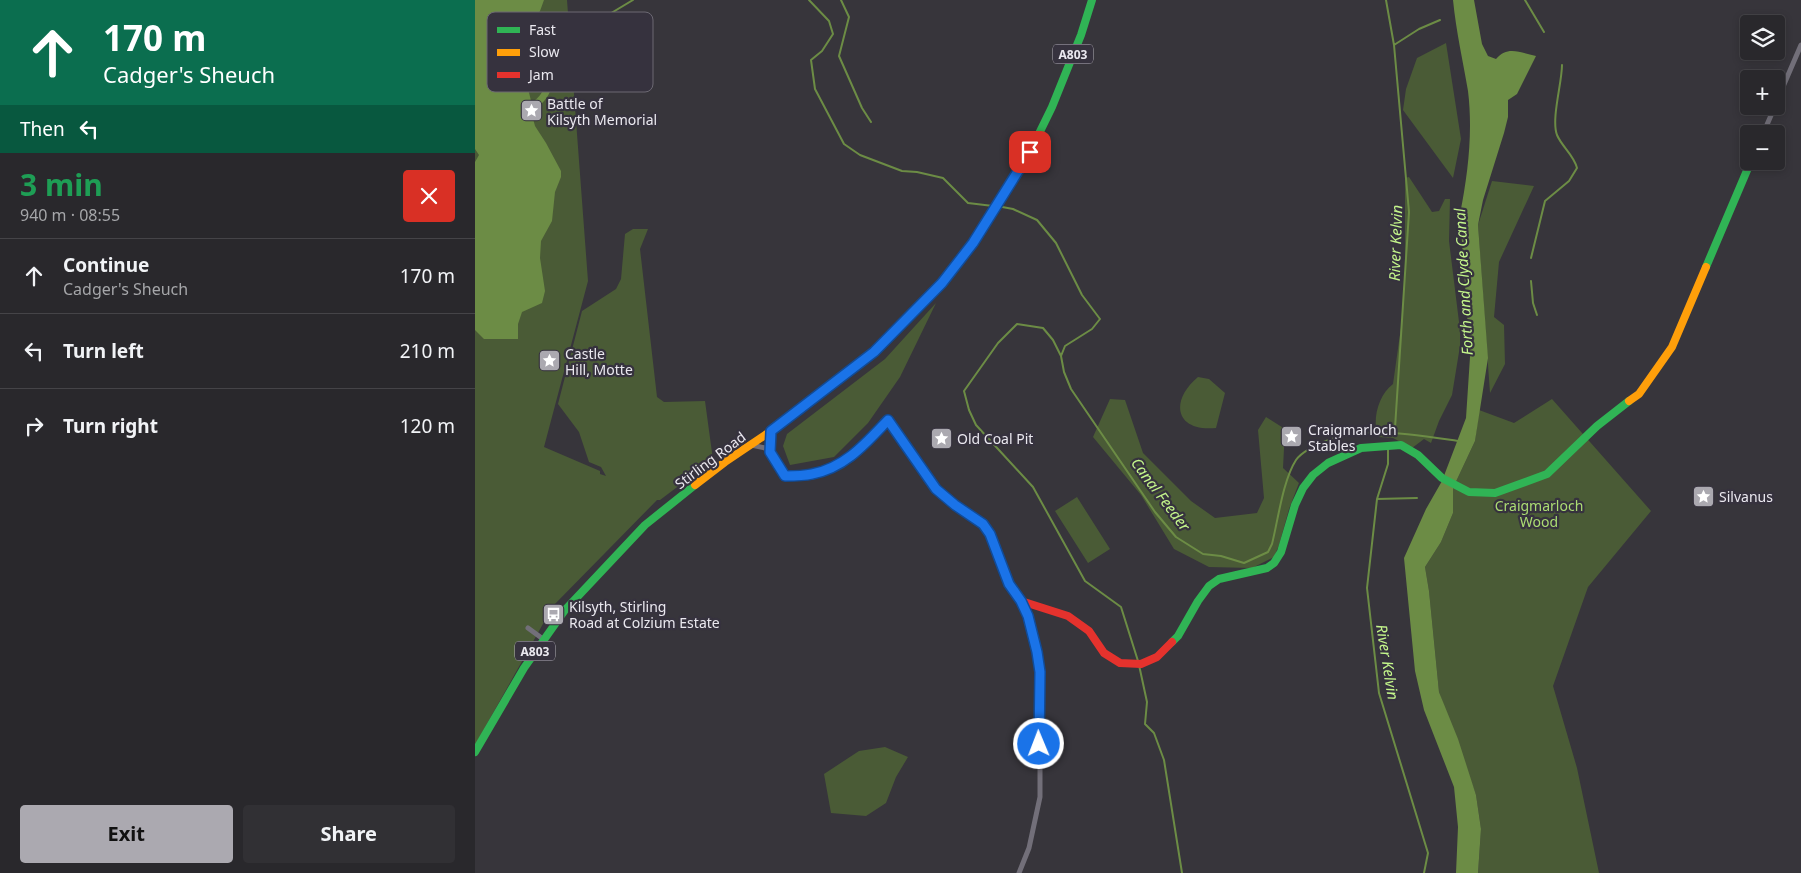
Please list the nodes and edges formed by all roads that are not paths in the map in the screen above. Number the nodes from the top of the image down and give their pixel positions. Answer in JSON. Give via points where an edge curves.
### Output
{"nodes":[{"id":1,"x":1092,"y":0,"type":"edge"},
{"id":2,"x":1801,"y":45,"type":"edge"},
{"id":3,"x":1785,"y":82,"type":"edge"},
{"id":4,"x":1747,"y":170,"type":"edge"},
{"id":5,"x":771,"y":431,"type":"junction"},
{"id":6,"x":750,"y":445,"type":"junction"},
{"id":7,"x":770,"y":452,"type":"junction"},
{"id":8,"x":1021,"y":601,"type":"junction"},
{"id":9,"x":529,"y":628,"type":"dead end"},
{"id":10,"x":543,"y":639,"type":"junction"},
{"id":11,"x":475,"y":752,"type":"edge"},
{"id":12,"x":1019,"y":873,"type":"edge"}],
"edges":[{"from":1,"to":5,"type":"street","name":"Stirling Road","number":"A803","via":[[1052,107],[1030,152],[973,243],[942,283],[874,352]]},
{"from":2,"to":3,"type":"street"},
{"from":4,"to":8,"type":"street","via":[[1672,347],[1639,394],[1597,426],[1547,474],[1495,493],[1469,492],[1442,478],[1419,455],[1401,445],[1361,448],[1328,463],[1303,488],[1281,552],[1274,563],[1267,568],[1219,579],[1209,586],[1178,636],[1157,657],[1138,664],[1121,663],[1111,658],[1089,631],[1068,616]]},
{"from":5,"to":6,"type":"street","name":"Stirling Road","number":"A803"},
{"from":5,"to":7,"type":"street"},
{"from":6,"to":7,"type":"street"},
{"from":6,"to":10,"type":"street","name":"Stirling Road","number":"A803","via":[[645,525],[565,610]]},
{"from":7,"to":8,"type":"street","via":[[785,476],[812,474],[846,461],[888,420],[936,489],[983,524],[1009,584]]},
{"from":8,"to":12,"type":"street","via":[[1028,616],[1039,665],[1040,797],[1029,848]]},
{"from":9,"to":10,"type":"street"},
{"from":10,"to":11,"type":"street","name":"Stirling Road","number":"A803"}]}
